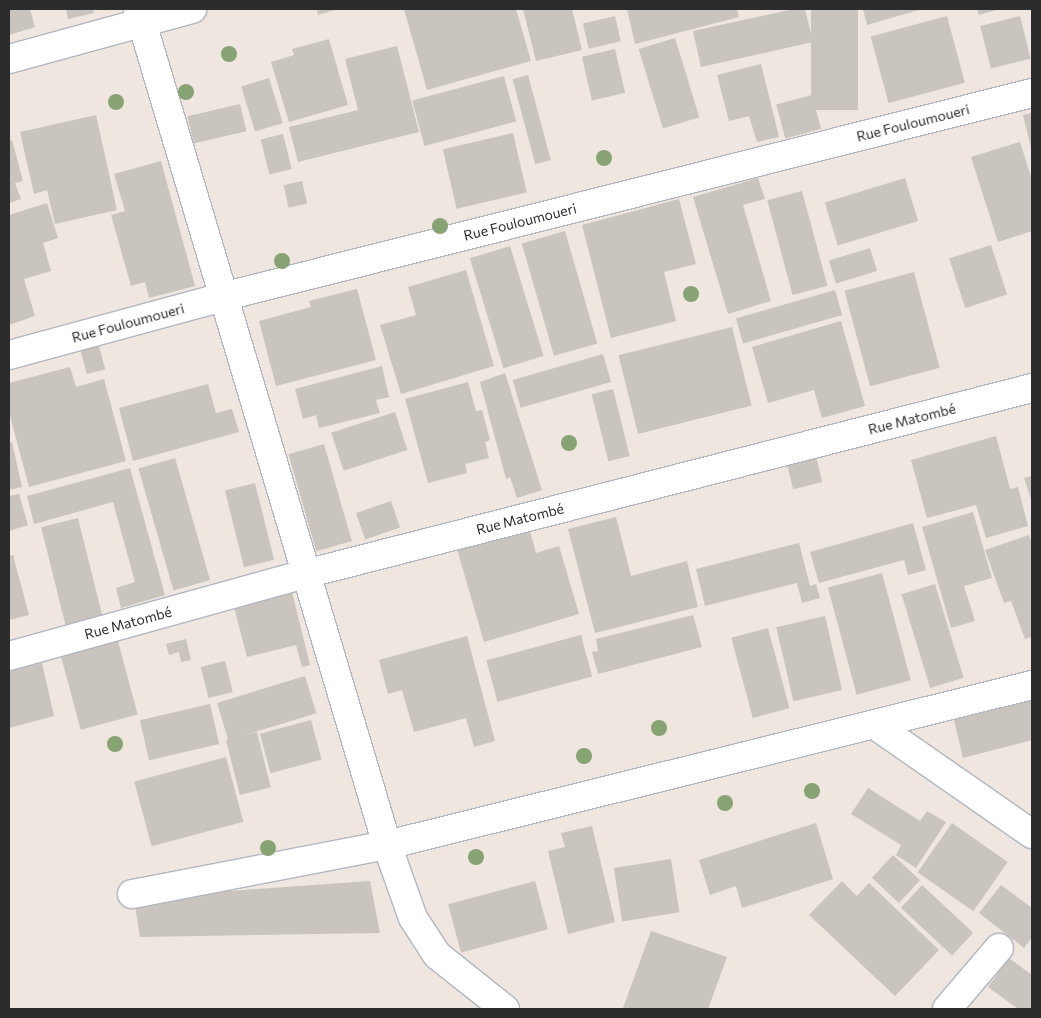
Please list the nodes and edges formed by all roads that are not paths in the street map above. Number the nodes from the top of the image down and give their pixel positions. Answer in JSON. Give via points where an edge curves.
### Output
{"nodes":[{"id":1,"x":192,"y":9,"type":"edge"},
{"id":2,"x":140,"y":15,"type":"edge"},
{"id":3,"x":9,"y":59,"type":"edge"},
{"id":4,"x":1032,"y":93,"type":"edge"},
{"id":5,"x":222,"y":297,"type":"junction"},
{"id":6,"x":9,"y":355,"type":"edge"},
{"id":7,"x":1032,"y":388,"type":"edge"},
{"id":8,"x":305,"y":574,"type":"junction"},
{"id":9,"x":9,"y":656,"type":"edge"},
{"id":10,"x":1032,"y":685,"type":"edge"},
{"id":11,"x":875,"y":725,"type":"junction"},
{"id":12,"x":1032,"y":834,"type":"edge"},
{"id":13,"x":387,"y":845,"type":"junction"},
{"id":14,"x":132,"y":894,"type":"dead end"},
{"id":15,"x":999,"y":948,"type":"dead end"},
{"id":16,"x":506,"y":1009,"type":"edge"},
{"id":17,"x":947,"y":1009,"type":"edge"}],
"edges":[{"from":1,"to":2,"type":"street"},
{"from":2,"to":3,"type":"street"},
{"from":2,"to":5,"type":"street"},
{"from":4,"to":5,"type":"street","name":"Rue Fouloumoueri"},
{"from":5,"to":6,"type":"street","name":"Rue Fouloumoueri"},
{"from":5,"to":8,"type":"street"},
{"from":7,"to":8,"type":"street","name":"Rue Matombé"},
{"from":8,"to":9,"type":"street","name":"Rue Matombé"},
{"from":8,"to":13,"type":"street"},
{"from":10,"to":11,"type":"street"},
{"from":11,"to":12,"type":"street"},
{"from":11,"to":13,"type":"street"},
{"from":13,"to":14,"type":"street"},
{"from":13,"to":16,"type":"street","via":[[413,918],[438,955]]},
{"from":15,"to":17,"type":"street"}]}
